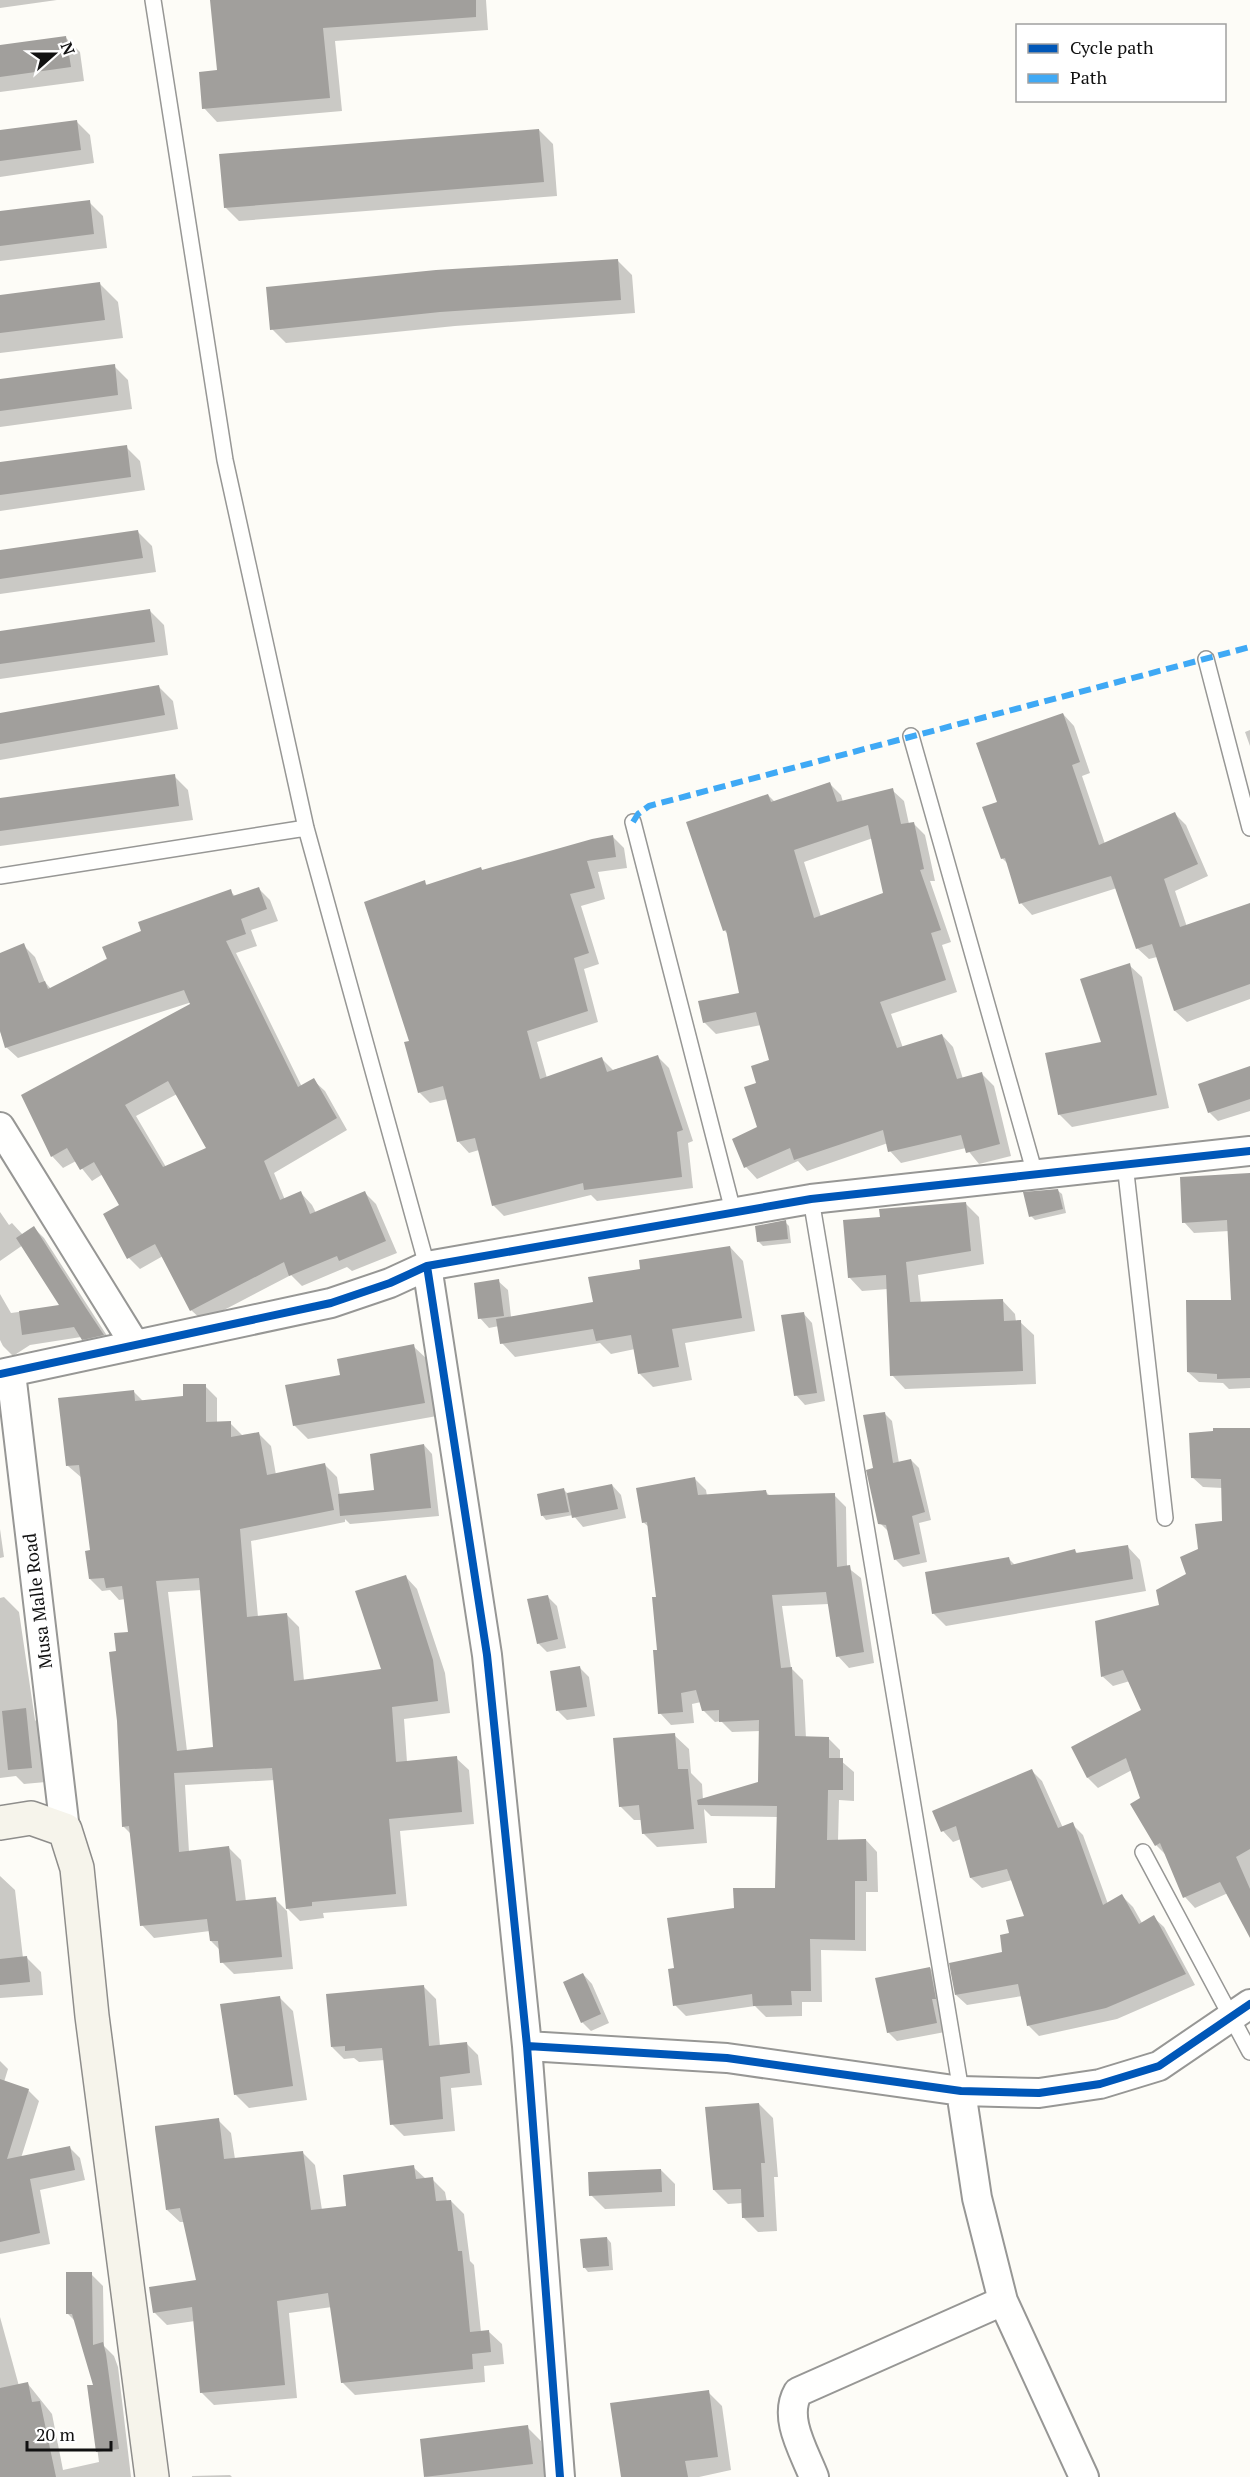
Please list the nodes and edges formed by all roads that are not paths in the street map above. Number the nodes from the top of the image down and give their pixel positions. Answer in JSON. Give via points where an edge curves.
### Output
{"nodes":[{"id":1,"x":153,"y":0,"type":"edge"},
{"id":2,"x":1206,"y":659,"type":"dead end"},
{"id":3,"x":911,"y":736,"type":"dead end"},
{"id":4,"x":633,"y":822,"type":"dead end"},
{"id":5,"x":306,"y":828,"type":"junction"},
{"id":6,"x":1250,"y":828,"type":"edge"},
{"id":7,"x":0,"y":876,"type":"edge"},
{"id":8,"x":0,"y":1127,"type":"edge"},
{"id":9,"x":1250,"y":1151,"type":"edge"},
{"id":10,"x":1125,"y":1164,"type":"junction"},
{"id":11,"x":1035,"y":1174,"type":"junction"},
{"id":12,"x":811,"y":1199,"type":"junction"},
{"id":13,"x":733,"y":1211,"type":"junction"},
{"id":14,"x":427,"y":1266,"type":"junction"},
{"id":15,"x":135,"y":1345,"type":"junction"},
{"id":16,"x":5,"y":1373,"type":"edge"},
{"id":17,"x":1165,"y":1518,"type":"dead end"},
{"id":18,"x":0,"y":1823,"type":"edge"},
{"id":19,"x":65,"y":1830,"type":"junction"},
{"id":20,"x":1143,"y":1852,"type":"dead end"},
{"id":21,"x":1241,"y":2010,"type":"edge"},
{"id":22,"x":527,"y":2046,"type":"junction"},
{"id":23,"x":1250,"y":2052,"type":"edge"},
{"id":24,"x":960,"y":2091,"type":"junction"},
{"id":25,"x":1004,"y":2301,"type":"junction"},
{"id":26,"x":152,"y":2477,"type":"edge"},
{"id":27,"x":560,"y":2477,"type":"edge"},
{"id":28,"x":814,"y":2477,"type":"edge"},
{"id":29,"x":1084,"y":2477,"type":"edge"}],
"edges":[{"from":1,"to":5,"type":"lane","via":[[225,460]]},
{"from":2,"to":6,"type":"lane"},
{"from":3,"to":11,"type":"lane"},
{"from":4,"to":13,"type":"lane"},
{"from":5,"to":7,"type":"lane"},
{"from":5,"to":14,"type":"lane"},
{"from":8,"to":15,"type":"street"},
{"from":9,"to":10,"type":"street"},
{"from":10,"to":11,"type":"street"},
{"from":10,"to":17,"type":"lane"},
{"from":11,"to":12,"type":"street"},
{"from":12,"to":13,"type":"street"},
{"from":12,"to":24,"type":"lane"},
{"from":13,"to":14,"type":"street"},
{"from":14,"to":15,"type":"street","via":[[331,1303]]},
{"from":14,"to":22,"type":"street","via":[[487,1655]]},
{"from":15,"to":16,"type":"street"},
{"from":16,"to":19,"type":"street","name":"Musa Malle Road"},
{"from":18,"to":19,"type":"street","via":[[30,1818]]},
{"from":19,"to":26,"type":"street","via":[[77,1868]]},
{"from":20,"to":21,"type":"lane"},
{"from":21,"to":23,"type":"lane"},
{"from":21,"to":24,"type":"street","via":[[1159,2066],[1100,2084],[1039,2093]]},
{"from":22,"to":24,"type":"street","via":[[727,2058]]},
{"from":22,"to":27,"type":"street"},
{"from":24,"to":25,"type":"street","via":[[977,2198]]},
{"from":25,"to":28,"type":"street","via":[[798,2392],[792,2403],[794,2424]]},
{"from":25,"to":29,"type":"street"}]}
